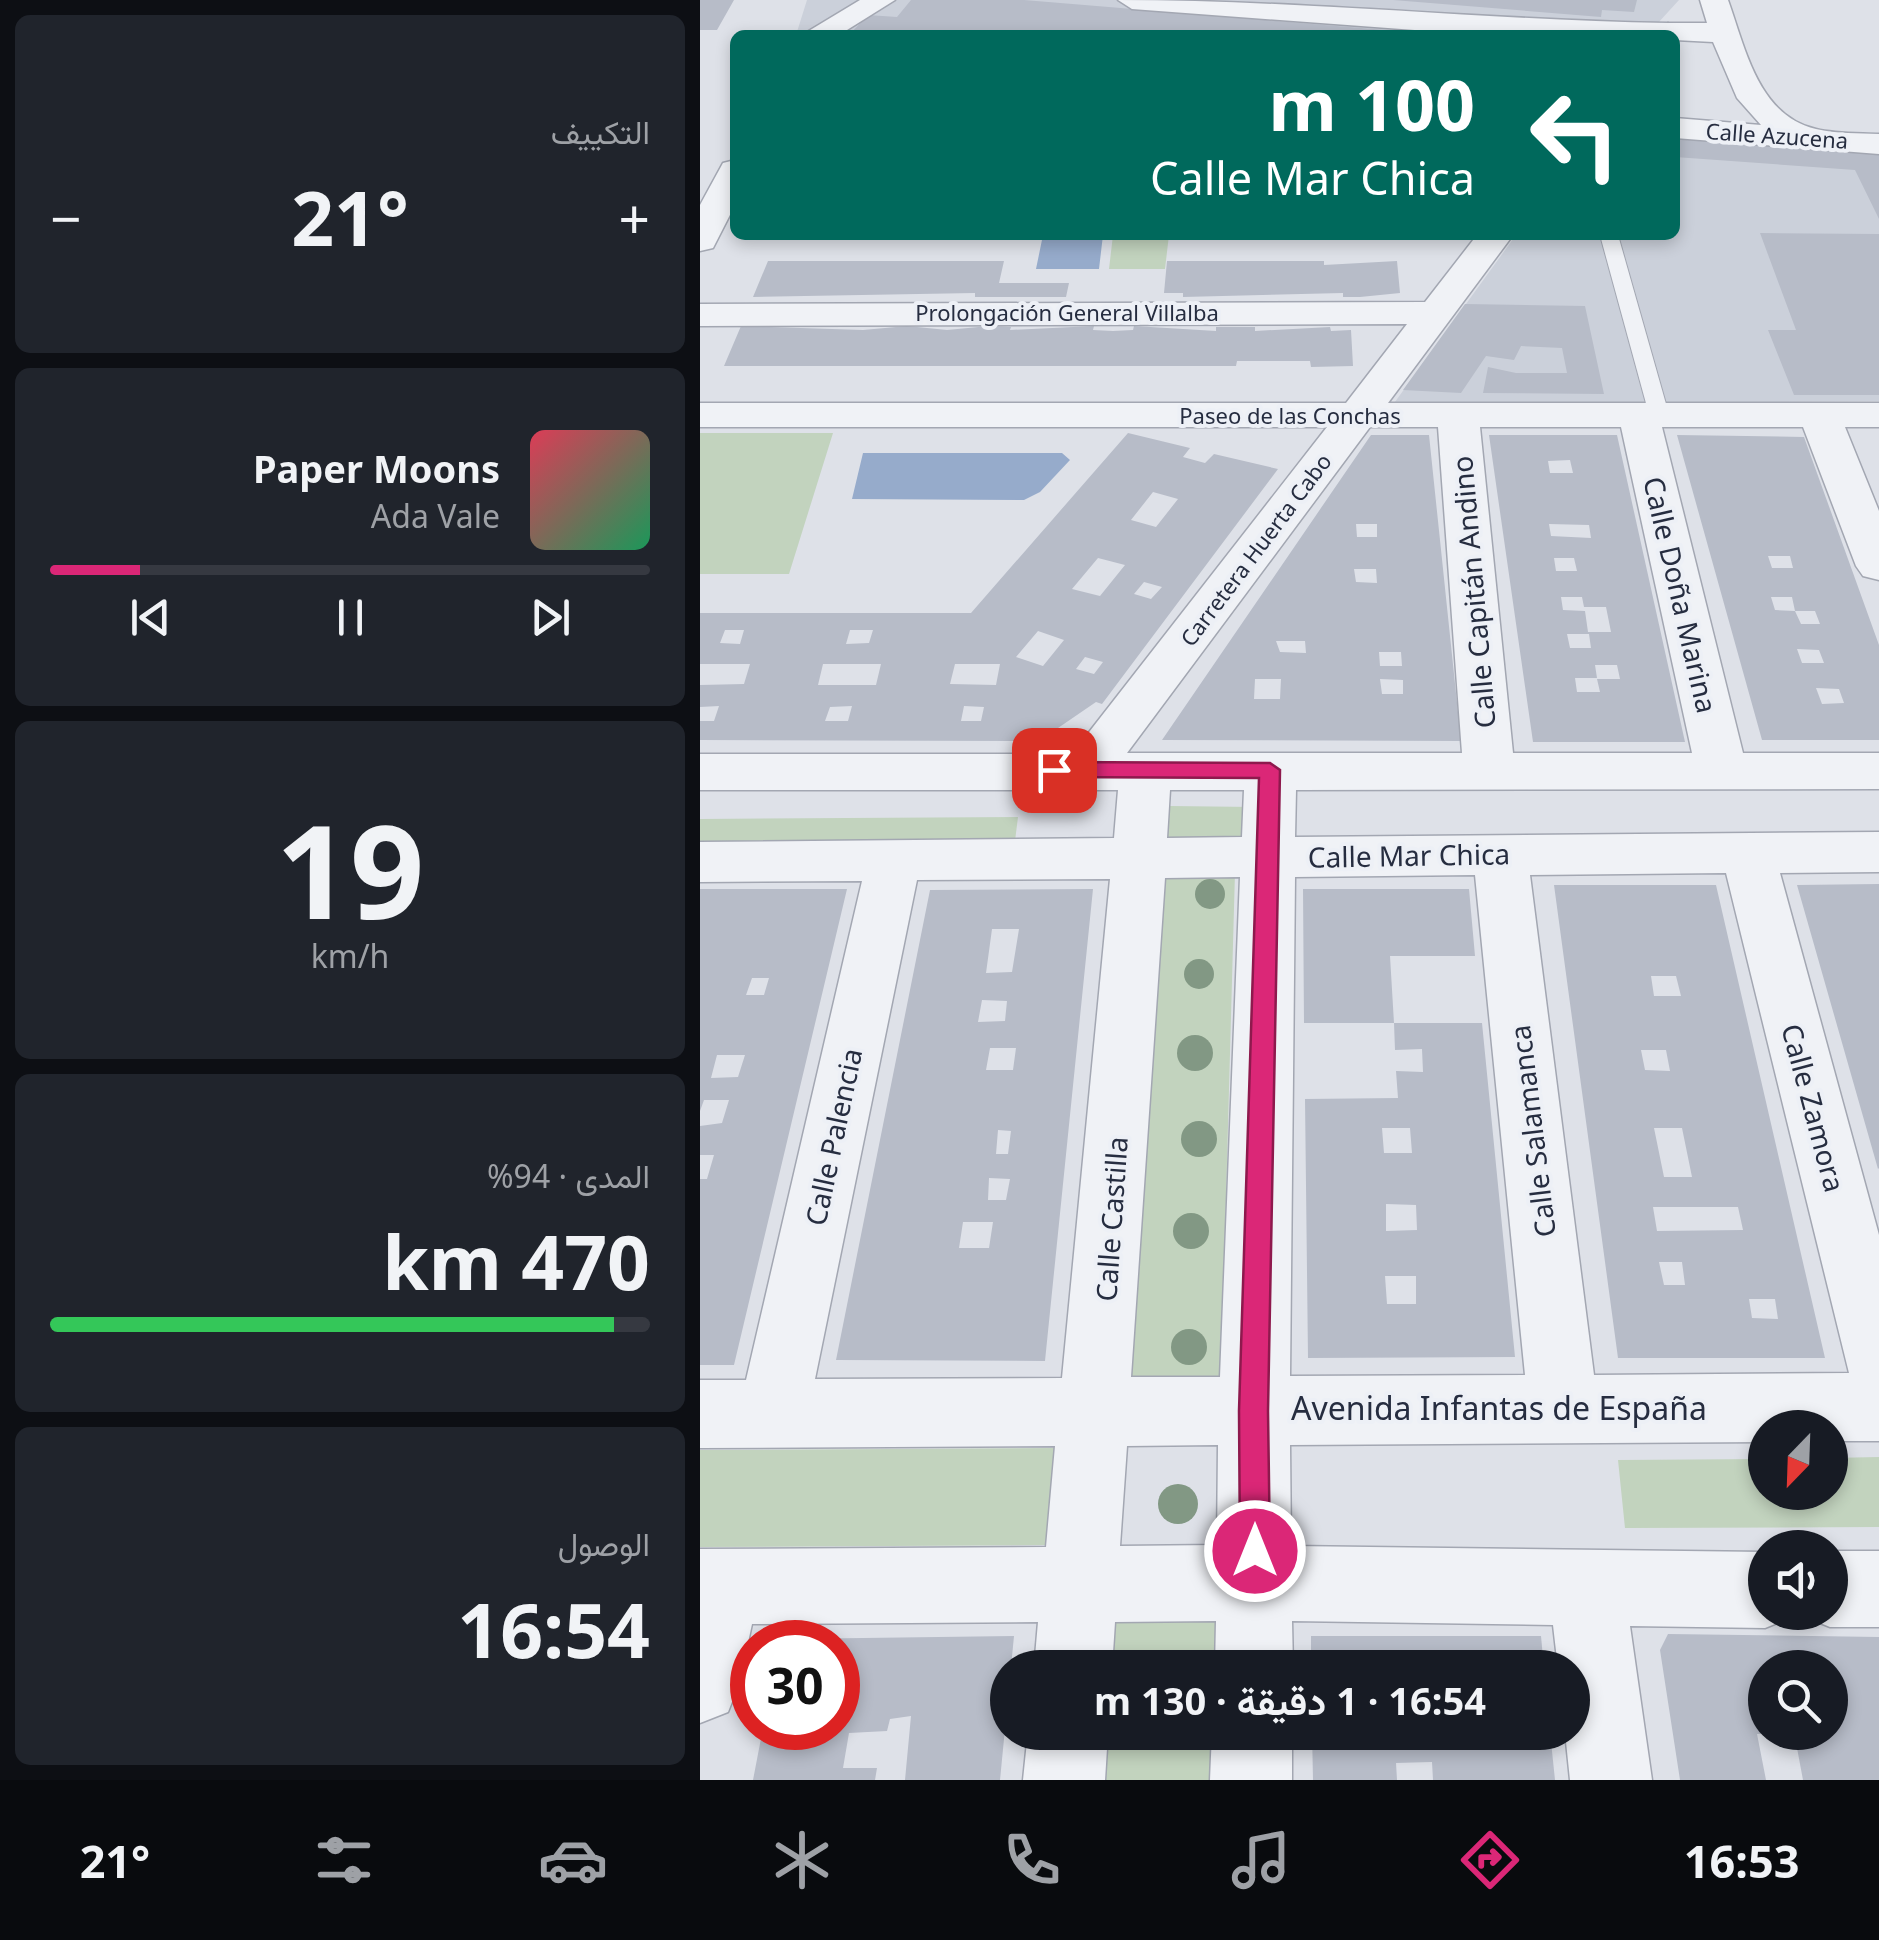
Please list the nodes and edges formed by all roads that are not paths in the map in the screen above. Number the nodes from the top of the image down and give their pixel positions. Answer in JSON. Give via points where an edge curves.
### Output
{"nodes":[{"id":1,"x":881,"y":0,"type":"edge"},
{"id":2,"x":1132,"y":0,"type":"edge"},
{"id":3,"x":1704,"y":0,"type":"edge"},
{"id":4,"x":1714,"y":0,"type":"edge"},
{"id":5,"x":825,"y":30,"type":"edge"},
{"id":6,"x":1503,"y":30,"type":"edge"},
{"id":7,"x":1670,"y":30,"type":"edge"},
{"id":8,"x":1680,"y":32,"type":"edge"},
{"id":9,"x":1727,"y":35,"type":"junction"},
{"id":10,"x":1762,"y":114,"type":"junction"},
{"id":11,"x":1682,"y":128,"type":"edge"},
{"id":12,"x":1808,"y":138,"type":"junction"},
{"id":13,"x":1879,"y":144,"type":"edge"},
{"id":14,"x":730,"y":184,"type":"edge"},
{"id":15,"x":700,"y":240,"type":"edge"},
{"id":16,"x":1492,"y":240,"type":"edge"},
{"id":17,"x":1609,"y":240,"type":"edge"},
{"id":18,"x":1434,"y":313,"type":"junction"},
{"id":19,"x":700,"y":315,"type":"edge"},
{"id":20,"x":700,"y":415,"type":"edge"},
{"id":21,"x":1879,"y":415,"type":"edge"},
{"id":22,"x":1458,"y":416,"type":"junction"},
{"id":23,"x":1358,"y":417,"type":"junction"},
{"id":24,"x":1820,"y":417,"type":"junction"},
{"id":25,"x":1649,"y":418,"type":"junction"},
{"id":26,"x":1879,"y":566,"type":"edge"},
{"id":27,"x":1490,"y":768,"type":"junction"},
{"id":28,"x":1117,"y":770,"type":"junction"},
{"id":29,"x":1270,"y":770,"type":"junction"},
{"id":30,"x":1879,"y":771,"type":"edge"},
{"id":31,"x":700,"y":772,"type":"edge"},
{"id":32,"x":1722,"y":772,"type":"junction"},
{"id":33,"x":1879,"y":852,"type":"edge"},
{"id":34,"x":1748,"y":853,"type":"junction"},
{"id":35,"x":1500,"y":855,"type":"junction"},
{"id":36,"x":1138,"y":856,"type":"junction"},
{"id":37,"x":1269,"y":858,"type":"junction"},
{"id":38,"x":894,"y":861,"type":"junction"},
{"id":39,"x":700,"y":862,"type":"edge"},
{"id":40,"x":1879,"y":1362,"type":"edge"},
{"id":41,"x":1879,"y":1407,"type":"edge"},
{"id":42,"x":1563,"y":1408,"type":"junction"},
{"id":43,"x":1254,"y":1411,"type":"junction"},
{"id":44,"x":1097,"y":1412,"type":"junction"},
{"id":45,"x":773,"y":1413,"type":"junction"},
{"id":46,"x":700,"y":1414,"type":"edge"},
{"id":47,"x":1080,"y":1582,"type":"junction"},
{"id":48,"x":1256,"y":1583,"type":"junction"},
{"id":49,"x":711,"y":1587,"type":"edge"},
{"id":50,"x":1848,"y":1589,"type":"edge"},
{"id":51,"x":1879,"y":1589,"type":"edge"},
{"id":52,"x":1587,"y":1590,"type":"junction"},
{"id":53,"x":1748,"y":1590,"type":"edge"},
{"id":54,"x":1074,"y":1650,"type":"edge"},
{"id":55,"x":1254,"y":1650,"type":"edge"},
{"id":56,"x":700,"y":1684,"type":"edge"},
{"id":57,"x":1066,"y":1750,"type":"edge"},
{"id":58,"x":1252,"y":1750,"type":"edge"},
{"id":59,"x":1064,"y":1780,"type":"edge"},
{"id":60,"x":1251,"y":1780,"type":"edge"},
{"id":61,"x":1611,"y":1780,"type":"edge"}],
"edges":[{"from":1,"to":5,"type":"street"},
{"from":2,"to":6,"type":"street"},
{"from":3,"to":7,"type":"street"},
{"from":4,"to":9,"type":"street"},
{"from":8,"to":9,"type":"street"},
{"from":9,"to":10,"type":"street"},
{"from":10,"to":11,"type":"street"},
{"from":10,"to":12,"type":"street"},
{"from":11,"to":12,"type":"street","name":"Calle Azucena"},
{"from":12,"to":13,"type":"street","name":"Calle Azucena"},
{"from":14,"to":15,"type":"street"},
{"from":16,"to":18,"type":"street","name":"Carretera Huerta Cabo"},
{"from":17,"to":25,"type":"lane"},
{"from":18,"to":19,"type":"street","name":"Prolongación General Villalba"},
{"from":18,"to":23,"type":"street","name":"Carretera Huerta Cabo"},
{"from":20,"to":23,"type":"street","name":"Paseo de las Conchas"},
{"from":21,"to":24,"type":"street","name":"Paseo de las Conchas"},
{"from":22,"to":23,"type":"street","name":"Paseo de las Conchas"},
{"from":22,"to":25,"type":"street","name":"Paseo de las Conchas"},
{"from":22,"to":27,"type":"street","name":"Calle Capitán Andino"},
{"from":23,"to":28,"type":"street","name":"Carretera Huerta Cabo"},
{"from":24,"to":25,"type":"street","name":"Paseo de las Conchas"},
{"from":24,"to":26,"type":"street"},
{"from":25,"to":32,"type":"street","name":"Calle Doña Marina"},
{"from":27,"to":29,"type":"street"},
{"from":27,"to":32,"type":"street"},
{"from":28,"to":29,"type":"street"},
{"from":28,"to":31,"type":"street"},
{"from":28,"to":36,"type":"street","name":"Calle Castilla"},
{"from":29,"to":37,"type":"street"},
{"from":30,"to":32,"type":"street"},
{"from":33,"to":34,"type":"street","name":"Calle Mar Chica"},
{"from":34,"to":35,"type":"street","name":"Calle Mar Chica"},
{"from":34,"to":40,"type":"street","name":"Calle Zamora"},
{"from":35,"to":37,"type":"street","name":"Calle Mar Chica"},
{"from":35,"to":42,"type":"street","name":"Calle Salamanca"},
{"from":36,"to":37,"type":"street","name":"Calle Mar Chica"},
{"from":36,"to":38,"type":"street","name":"Calle Mar Chica"},
{"from":36,"to":44,"type":"street","name":"Calle Castilla"},
{"from":37,"to":43,"type":"street"},
{"from":38,"to":39,"type":"street","name":"Calle Mar Chica"},
{"from":38,"to":45,"type":"street","name":"Calle Palencia"},
{"from":41,"to":42,"type":"street","name":"Avenida Infantas de España"},
{"from":42,"to":43,"type":"street","name":"Avenida Infantas de España"},
{"from":43,"to":44,"type":"street","name":"Avenida Infantas de España"},
{"from":43,"to":48,"type":"street"},
{"from":44,"to":45,"type":"street","name":"Avenida Infantas de España"},
{"from":44,"to":47,"type":"street","name":"Calle Castilla"},
{"from":45,"to":46,"type":"street","name":"Avenida Infantas de España"},
{"from":47,"to":48,"type":"street"},
{"from":47,"to":49,"type":"street"},
{"from":47,"to":54,"type":"street","name":"Calle Castilla"},
{"from":48,"to":52,"type":"street"},
{"from":48,"to":55,"type":"street"},
{"from":49,"to":56,"type":"street"},
{"from":50,"to":51,"type":"street"},
{"from":52,"to":53,"type":"street"},
{"from":52,"to":61,"type":"street"},
{"from":57,"to":59,"type":"street"},
{"from":58,"to":60,"type":"street"}]}
